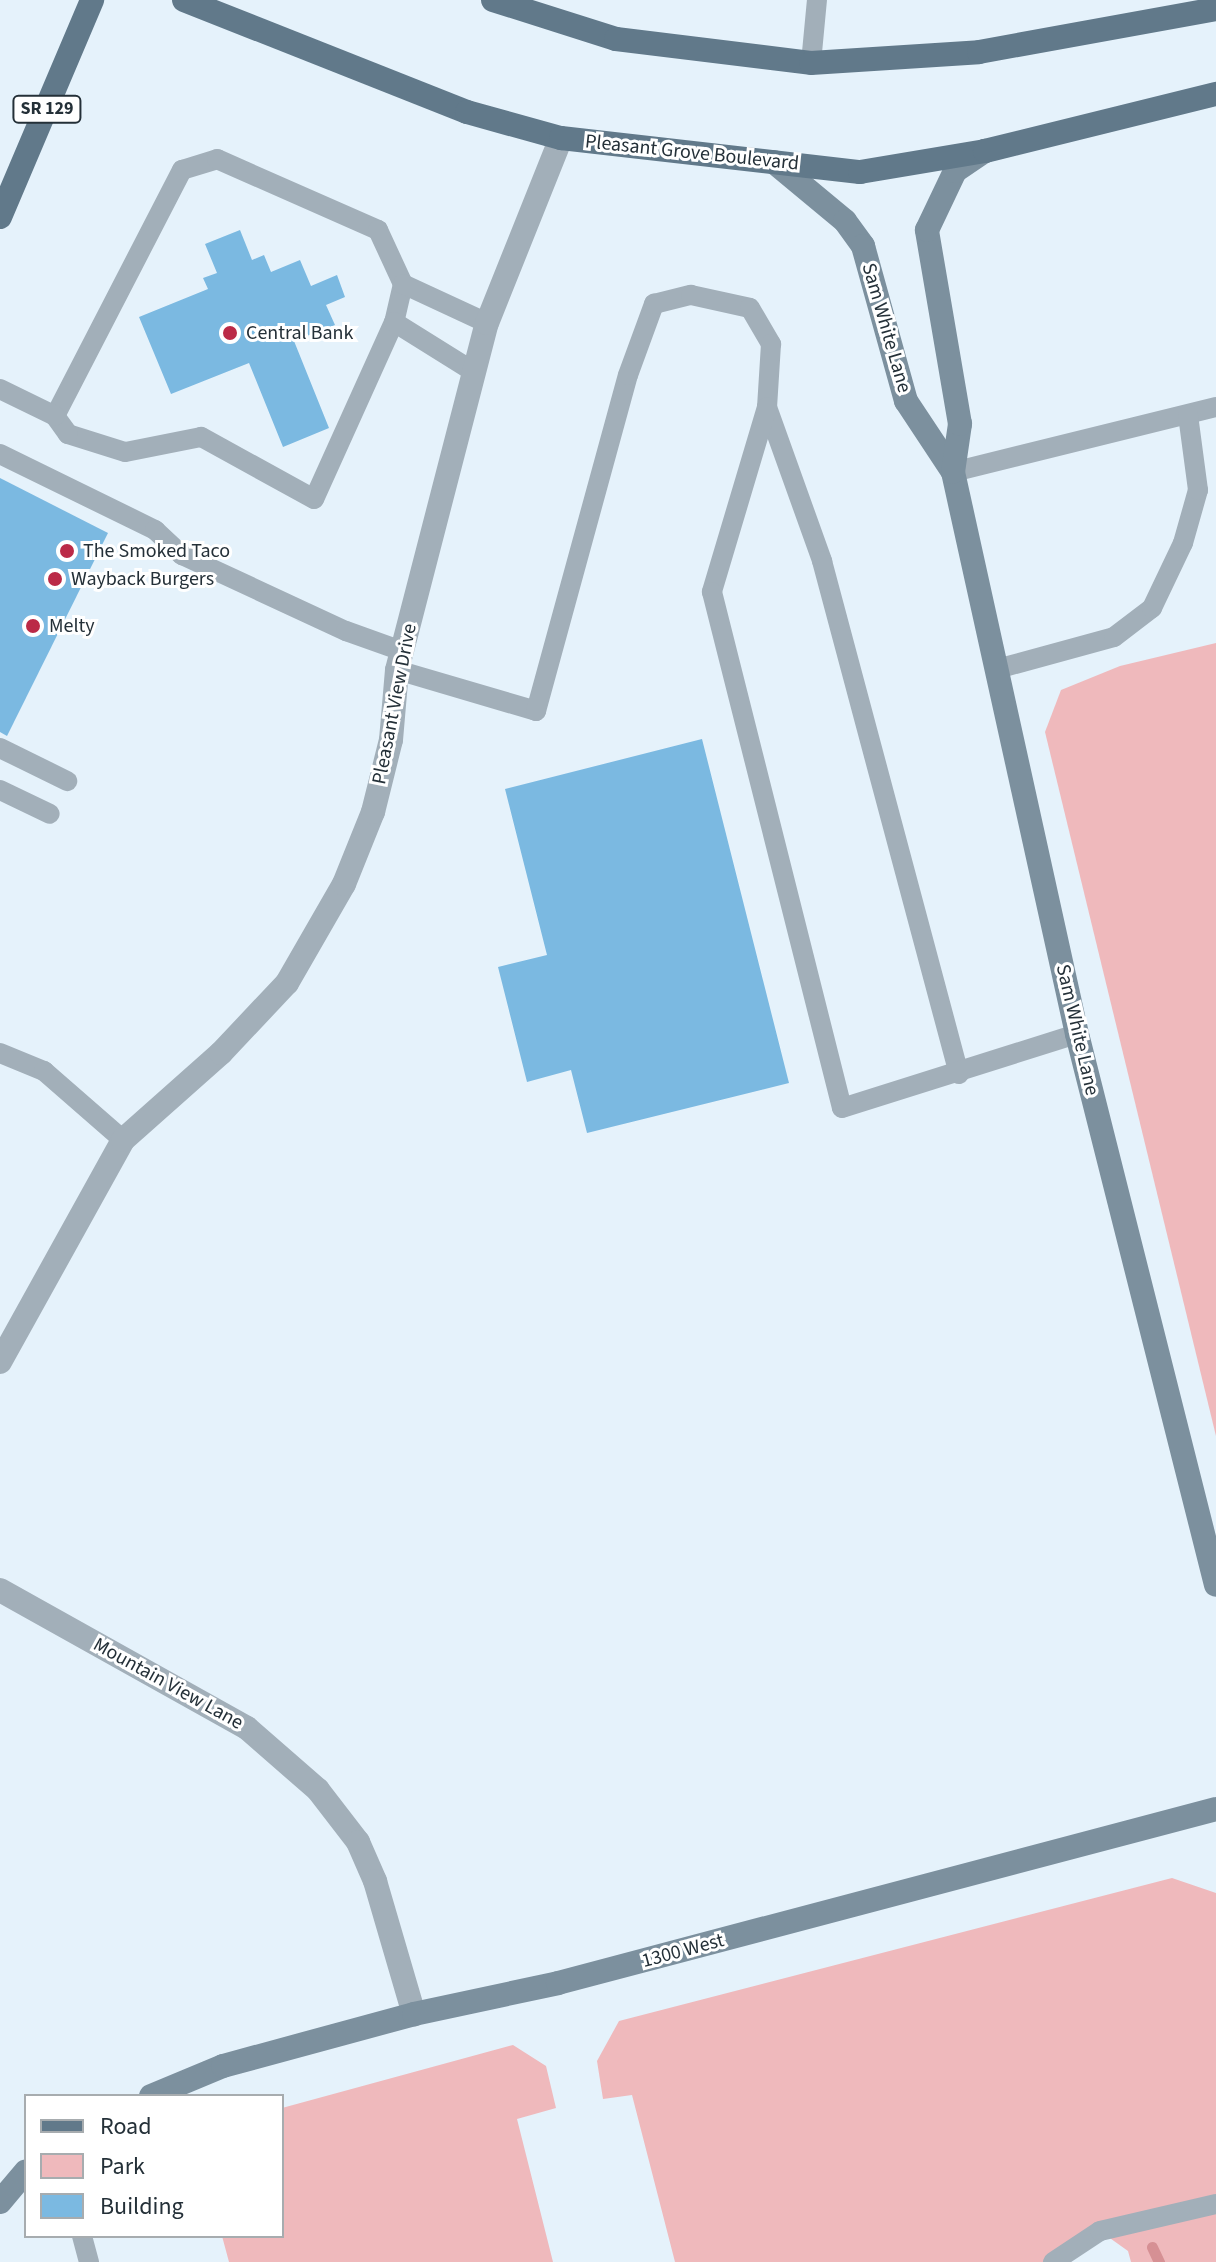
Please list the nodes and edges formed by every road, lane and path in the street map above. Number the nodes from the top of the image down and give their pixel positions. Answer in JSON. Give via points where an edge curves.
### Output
{"nodes":[{"id":1,"x":92,"y":0,"type":"edge"},
{"id":2,"x":184,"y":0,"type":"edge"},
{"id":3,"x":493,"y":0,"type":"edge"},
{"id":4,"x":817,"y":0,"type":"edge"},
{"id":5,"x":1216,"y":9,"type":"edge"},
{"id":6,"x":811,"y":63,"type":"junction"},
{"id":7,"x":1216,"y":94,"type":"edge"},
{"id":8,"x":561,"y":138,"type":"junction"},
{"id":9,"x":985,"y":151,"type":"junction"},
{"id":10,"x":774,"y":162,"type":"junction"},
{"id":11,"x":0,"y":217,"type":"edge"},
{"id":12,"x":403,"y":284,"type":"junction"},
{"id":13,"x":394,"y":322,"type":"junction"},
{"id":14,"x":487,"y":323,"type":"junction"},
{"id":15,"x":474,"y":372,"type":"junction"},
{"id":16,"x":0,"y":389,"type":"edge"},
{"id":17,"x":767,"y":407,"type":"junction"},
{"id":18,"x":1216,"y":407,"type":"edge"},
{"id":19,"x":1188,"y":415,"type":"junction"},
{"id":20,"x":55,"y":416,"type":"junction"},
{"id":21,"x":0,"y":454,"type":"edge"},
{"id":22,"x":953,"y":472,"type":"junction"},
{"id":23,"x":400,"y":660,"type":"junction"},
{"id":24,"x":997,"y":669,"type":"junction"},
{"id":25,"x":0,"y":748,"type":"edge"},
{"id":26,"x":67,"y":781,"type":"dead end"},
{"id":27,"x":0,"y":790,"type":"edge"},
{"id":28,"x":50,"y":814,"type":"dead end"},
{"id":29,"x":1077,"y":1034,"type":"junction"},
{"id":30,"x":0,"y":1053,"type":"edge"},
{"id":31,"x":959,"y":1074,"type":"junction"},
{"id":32,"x":123,"y":1140,"type":"junction"},
{"id":33,"x":0,"y":1362,"type":"edge"},
{"id":34,"x":1216,"y":1585,"type":"edge"},
{"id":35,"x":0,"y":1590,"type":"edge"},
{"id":36,"x":1216,"y":1809,"type":"edge"},
{"id":37,"x":414,"y":2014,"type":"junction"},
{"id":38,"x":156,"y":2094,"type":"edge"},
{"id":39,"x":24,"y":2173,"type":"edge"},
{"id":40,"x":0,"y":2202,"type":"edge"},
{"id":41,"x":1216,"y":2204,"type":"edge"},
{"id":42,"x":83,"y":2238,"type":"edge"},
{"id":43,"x":89,"y":2262,"type":"edge"},
{"id":44,"x":1053,"y":2262,"type":"edge"}],
"edges":[{"from":1,"to":11,"type":"main road","number":"SR 129"},
{"from":2,"to":8,"type":"main road","name":"Pleasant Grove Boulevard","via":[[467,112]]},
{"from":3,"to":6,"type":"main road","via":[[616,39]]},
{"from":4,"to":6,"type":"lane"},
{"from":5,"to":6,"type":"main road","via":[[979,52]]},
{"from":7,"to":9,"type":"main road","name":"Pleasant Grove Boulevard"},
{"from":8,"to":10,"type":"main road","name":"Pleasant Grove Boulevard"},
{"from":8,"to":14,"type":"street","name":"Pleasant View Drive"},
{"from":9,"to":10,"type":"main road","name":"Pleasant Grove Boulevard","via":[[860,172]]},
{"from":9,"to":22,"type":"street","name":"Sam White Lane","via":[[955,171],[927,230],[960,424]]},
{"from":10,"to":22,"type":"street","name":"Sam White Lane","via":[[845,221],[863,246],[906,401]]},
{"from":12,"to":13,"type":"lane"},
{"from":12,"to":14,"type":"lane"},
{"from":12,"to":20,"type":"lane","via":[[378,230],[217,159],[182,170]]},
{"from":13,"to":15,"type":"lane"},
{"from":13,"to":20,"type":"lane","via":[[314,499],[201,437],[125,452],[68,434]]},
{"from":14,"to":15,"type":"street","name":"Pleasant View Drive"},
{"from":15,"to":23,"type":"street","name":"Pleasant View Drive"},
{"from":16,"to":20,"type":"lane"},
{"from":17,"to":23,"type":"lane","via":[[771,344],[750,308],[691,295],[654,304],[628,375],[536,711]]},
{"from":17,"to":31,"type":"lane","via":[[822,561]]},
{"from":17,"to":31,"type":"lane","via":[[712,592],[842,1108]]},
{"from":18,"to":19,"type":"lane"},
{"from":19,"to":22,"type":"lane"},
{"from":19,"to":24,"type":"lane","via":[[1198,490],[1183,543],[1152,608],[1114,637]]},
{"from":21,"to":23,"type":"lane","via":[[155,530],[182,555]]},
{"from":22,"to":24,"type":"street","name":"Sam White Lane"},
{"from":23,"to":32,"type":"street","name":"Pleasant View Drive","via":[[391,740],[373,812],[311,946],[287,983],[221,1053]]},
{"from":24,"to":29,"type":"street","name":"Sam White Lane"},
{"from":25,"to":26,"type":"lane"},
{"from":27,"to":28,"type":"lane"},
{"from":29,"to":31,"type":"lane"},
{"from":29,"to":34,"type":"street","name":"Sam White Lane"},
{"from":30,"to":32,"type":"lane","via":[[44,1071]]},
{"from":32,"to":33,"type":"street","name":"Pleasant View Drive"},
{"from":35,"to":37,"type":"street","name":"Mountain View Lane","via":[[247,1728],[318,1790],[358,1842],[390,1924]]},
{"from":36,"to":37,"type":"street","name":"1300 West","via":[[558,1983]]},
{"from":37,"to":38,"type":"street","name":"1300 West","via":[[223,2066]]},
{"from":39,"to":40,"type":"street"},
{"from":41,"to":44,"type":"lane","via":[[1100,2231]]},
{"from":42,"to":43,"type":"lane"}]}
